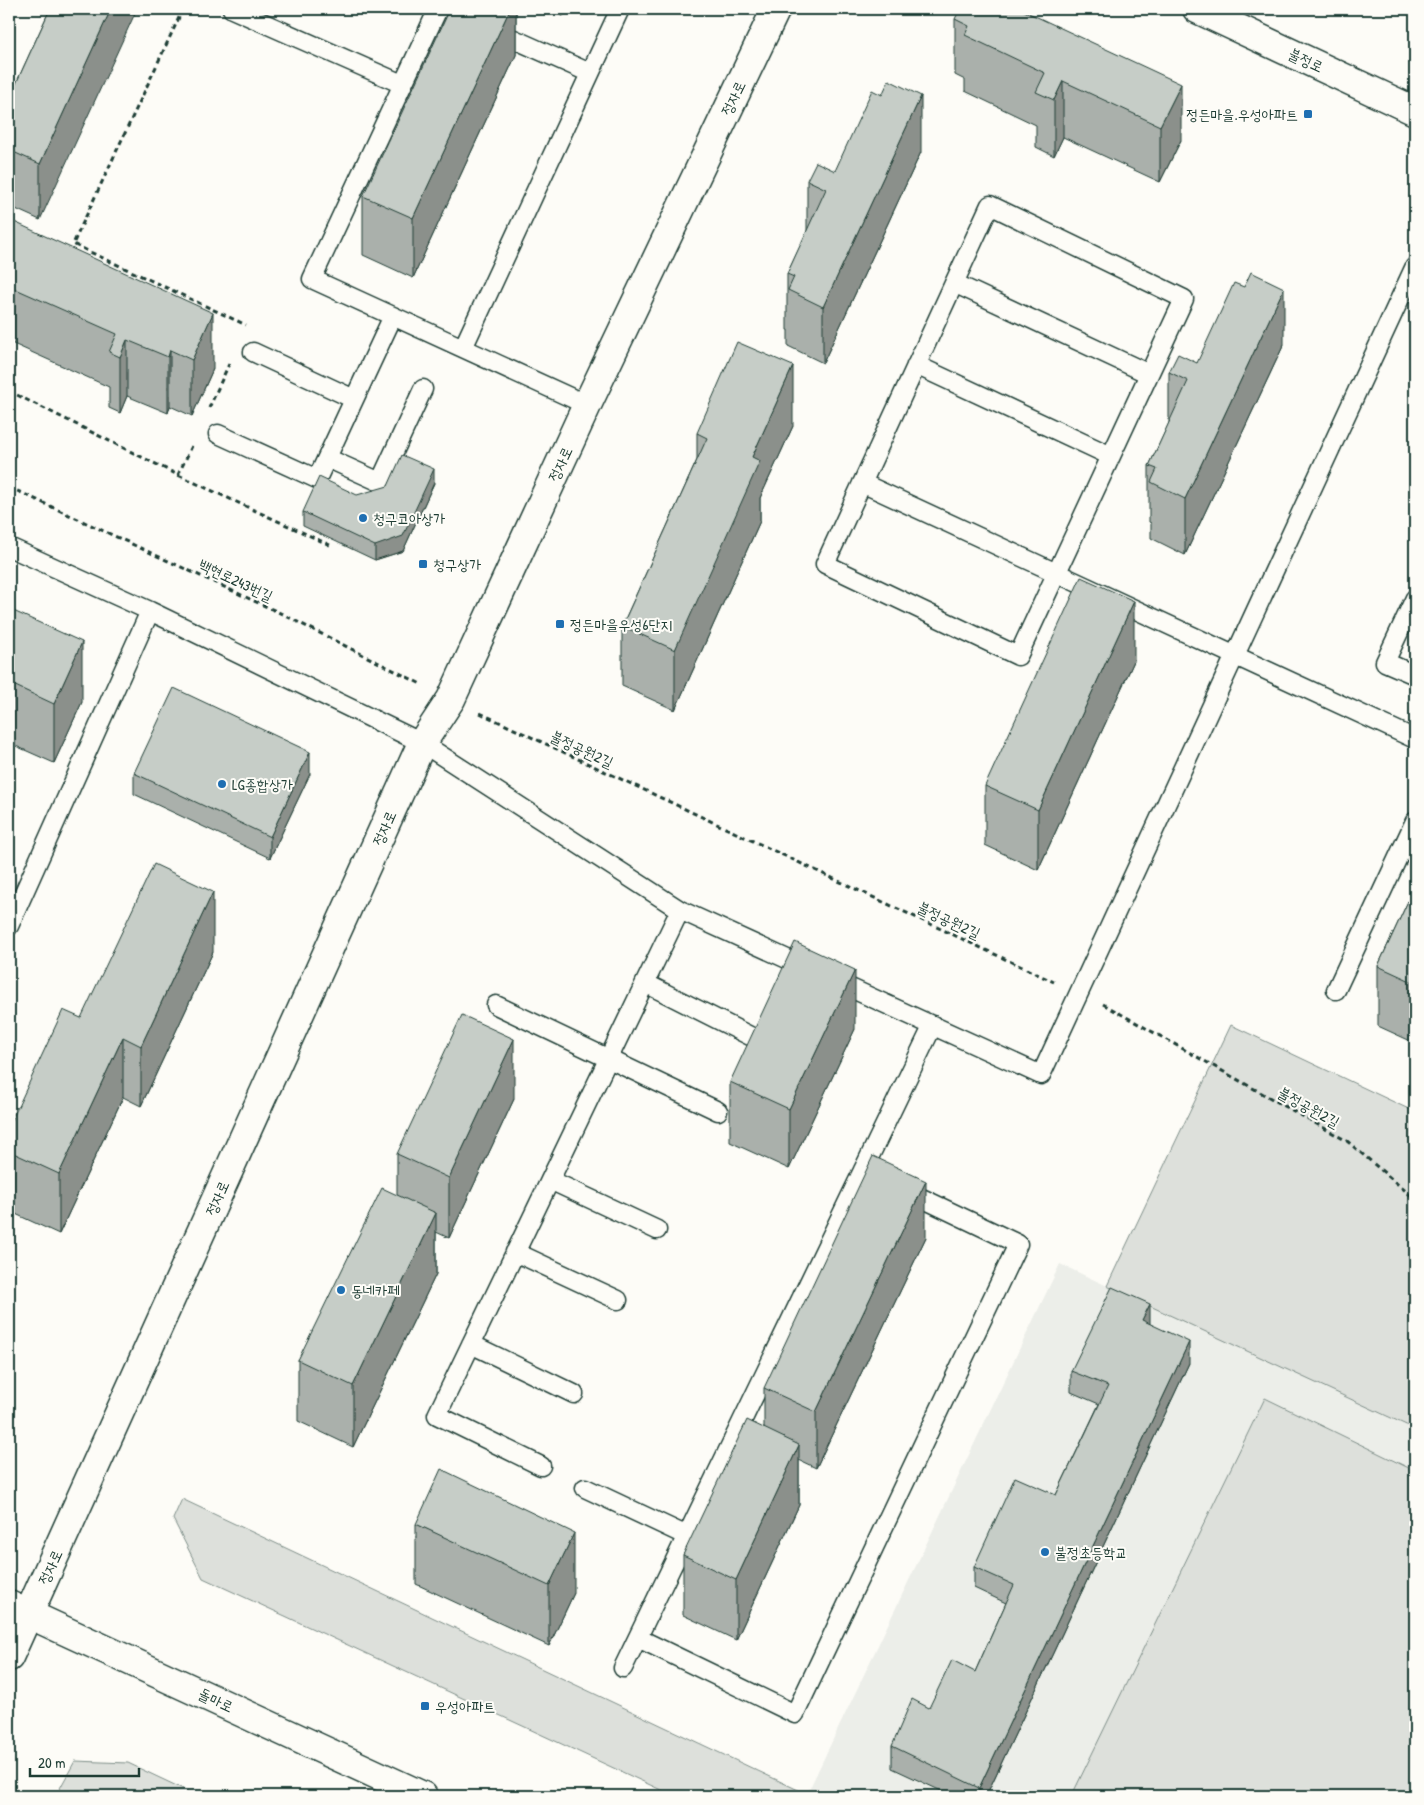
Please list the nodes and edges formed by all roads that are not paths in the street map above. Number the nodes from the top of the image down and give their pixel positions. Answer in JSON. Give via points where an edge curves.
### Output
{"nodes":[{"id":1,"x":232,"y":9,"type":"edge"},
{"id":2,"x":438,"y":9,"type":"edge"},
{"id":3,"x":620,"y":9,"type":"edge"},
{"id":4,"x":776,"y":9,"type":"edge"},
{"id":5,"x":1197,"y":9,"type":"edge"},
{"id":6,"x":483,"y":25,"type":"edge"},
{"id":7,"x":590,"y":73,"type":"junction"},
{"id":8,"x":402,"y":84,"type":"junction"},
{"id":9,"x":1415,"y":111,"type":"edge"},
{"id":10,"x":1415,"y":266,"type":"edge"},
{"id":11,"x":954,"y":283,"type":"junction"},
{"id":12,"x":393,"y":316,"type":"junction"},
{"id":13,"x":463,"y":348,"type":"junction"},
{"id":14,"x":253,"y":352,"type":"dead end"},
{"id":15,"x":916,"y":365,"type":"junction"},
{"id":16,"x":1149,"y":374,"type":"junction"},
{"id":17,"x":423,"y":389,"type":"dead end"},
{"id":18,"x":354,"y":399,"type":"junction"},
{"id":19,"x":587,"y":405,"type":"junction"},
{"id":20,"x":218,"y":434,"type":"dead end"},
{"id":21,"x":1111,"y":456,"type":"junction"},
{"id":22,"x":327,"y":458,"type":"junction"},
{"id":23,"x":862,"y":483,"type":"junction"},
{"id":24,"x":9,"y":547,"type":"edge"},
{"id":25,"x":1057,"y":572,"type":"junction"},
{"id":26,"x":1415,"y":598,"type":"edge"},
{"id":27,"x":150,"y":611,"type":"junction"},
{"id":28,"x":1235,"y":654,"type":"junction"},
{"id":29,"x":1415,"y":675,"type":"edge"},
{"id":30,"x":1415,"y":738,"type":"edge"},
{"id":31,"x":422,"y":744,"type":"junction"},
{"id":32,"x":1415,"y":821,"type":"edge"},
{"id":33,"x":680,"y":910,"type":"junction"},
{"id":34,"x":9,"y":926,"type":"edge"},
{"id":35,"x":645,"y":982,"type":"junction"},
{"id":36,"x":1336,"y":990,"type":"dead end"},
{"id":37,"x":496,"y":1005,"type":"dead end"},
{"id":38,"x":933,"y":1025,"type":"junction"},
{"id":39,"x":754,"y":1038,"type":"edge"},
{"id":40,"x":608,"y":1059,"type":"junction"},
{"id":41,"x":718,"y":1111,"type":"dead end"},
{"id":42,"x":863,"y":1170,"type":"junction"},
{"id":43,"x":550,"y":1180,"type":"junction"},
{"id":44,"x":657,"y":1230,"type":"dead end"},
{"id":45,"x":515,"y":1252,"type":"junction"},
{"id":46,"x":618,"y":1300,"type":"dead end"},
{"id":47,"x":471,"y":1344,"type":"junction"},
{"id":48,"x":574,"y":1394,"type":"dead end"},
{"id":49,"x":541,"y":1466,"type":"dead end"},
{"id":50,"x":585,"y":1488,"type":"dead end"},
{"id":51,"x":687,"y":1536,"type":"junction"},
{"id":52,"x":18,"y":1609,"type":"edge"},
{"id":53,"x":638,"y":1638,"type":"junction"},
{"id":54,"x":9,"y":1657,"type":"edge"},
{"id":55,"x":623,"y":1668,"type":"dead end"},
{"id":56,"x":424,"y":1796,"type":"edge"}],
"edges":[{"from":1,"to":8,"type":"lane"},
{"from":2,"to":8,"type":"lane"},
{"from":3,"to":7,"type":"lane"},
{"from":4,"to":19,"type":"street","name":"정자로"},
{"from":5,"to":9,"type":"street","name":"불정로"},
{"from":6,"to":7,"type":"lane"},
{"from":7,"to":13,"type":"lane"},
{"from":8,"to":12,"type":"lane","via":[[312,279]]},
{"from":10,"to":28,"type":"lane"},
{"from":11,"to":15,"type":"lane"},
{"from":11,"to":16,"type":"lane"},
{"from":11,"to":16,"type":"lane","via":[[990,206],[1184,299]]},
{"from":12,"to":13,"type":"lane"},
{"from":12,"to":18,"type":"lane"},
{"from":13,"to":19,"type":"lane"},
{"from":14,"to":18,"type":"lane"},
{"from":15,"to":21,"type":"lane"},
{"from":15,"to":23,"type":"lane"},
{"from":16,"to":21,"type":"lane"},
{"from":17,"to":22,"type":"lane","via":[[380,482]]},
{"from":18,"to":22,"type":"lane"},
{"from":19,"to":31,"type":"street","name":"정자로","via":[[451,699]]},
{"from":20,"to":22,"type":"lane","via":[[317,479]]},
{"from":21,"to":25,"type":"lane"},
{"from":23,"to":25,"type":"lane"},
{"from":23,"to":25,"type":"lane","via":[[825,564],[1018,656]]},
{"from":24,"to":27,"type":"lane"},
{"from":25,"to":28,"type":"lane"},
{"from":26,"to":29,"type":"lane","via":[[1385,662]]},
{"from":27,"to":31,"type":"lane"},
{"from":27,"to":34,"type":"lane"},
{"from":28,"to":30,"type":"lane"},
{"from":28,"to":38,"type":"lane","via":[[1041,1075]]},
{"from":31,"to":33,"type":"lane"},
{"from":31,"to":52,"type":"street","name":"정자로"},
{"from":32,"to":36,"type":"lane"},
{"from":33,"to":35,"type":"lane"},
{"from":33,"to":38,"type":"lane"},
{"from":35,"to":39,"type":"lane"},
{"from":35,"to":40,"type":"lane"},
{"from":37,"to":40,"type":"lane"},
{"from":38,"to":42,"type":"lane"},
{"from":40,"to":41,"type":"lane"},
{"from":40,"to":43,"type":"lane"},
{"from":42,"to":51,"type":"lane"},
{"from":42,"to":53,"type":"lane","via":[[1018,1244],[795,1714]]},
{"from":43,"to":44,"type":"lane"},
{"from":43,"to":45,"type":"lane"},
{"from":45,"to":46,"type":"lane"},
{"from":45,"to":47,"type":"lane"},
{"from":47,"to":48,"type":"lane"},
{"from":47,"to":49,"type":"lane","via":[[437,1415]]},
{"from":50,"to":51,"type":"lane"},
{"from":51,"to":53,"type":"lane"},
{"from":52,"to":54,"type":"street","name":"정자로"},
{"from":52,"to":56,"type":"street","name":"돌마로"},
{"from":53,"to":55,"type":"lane"}]}
